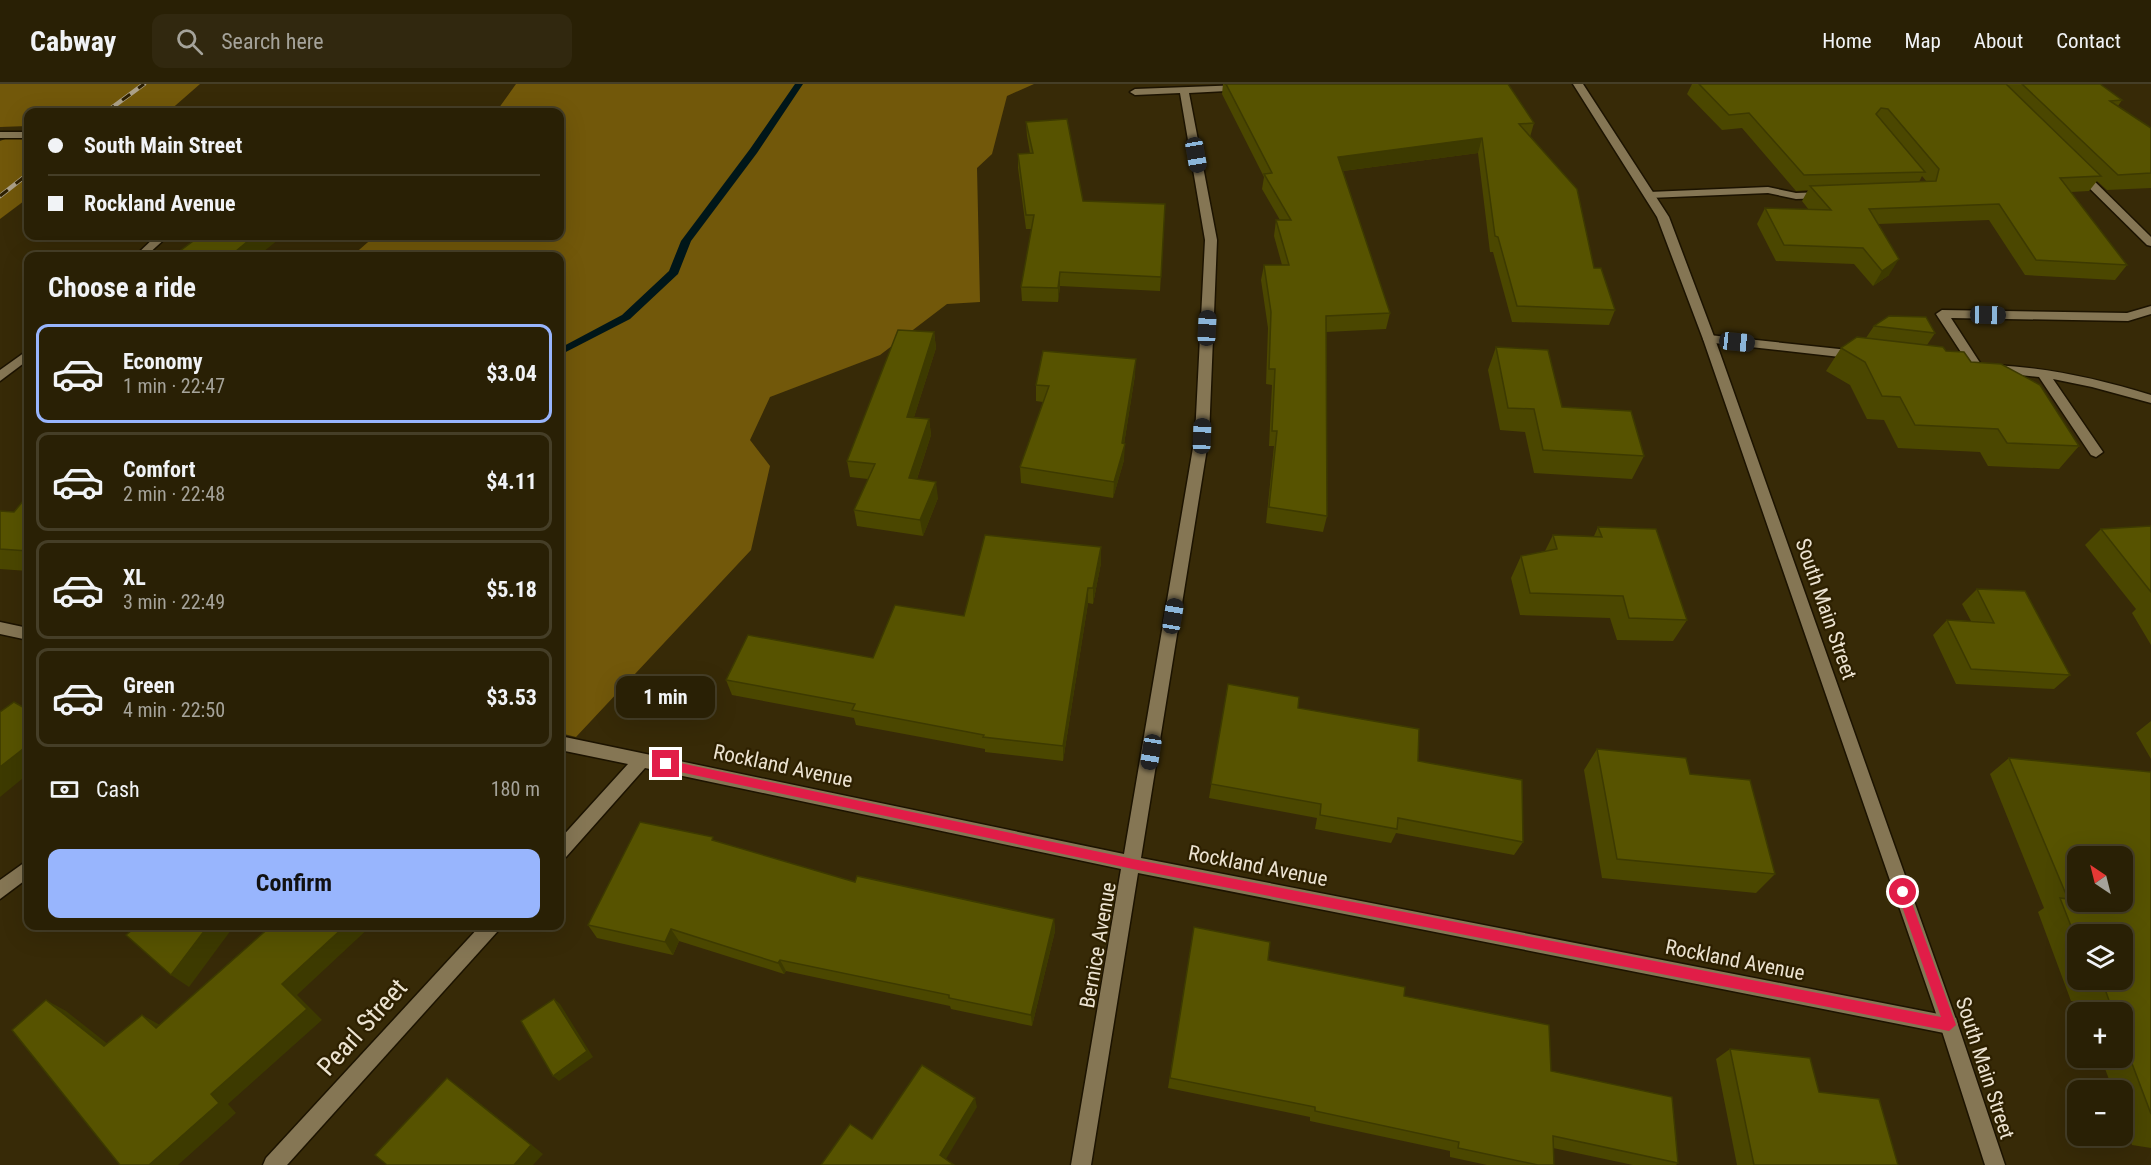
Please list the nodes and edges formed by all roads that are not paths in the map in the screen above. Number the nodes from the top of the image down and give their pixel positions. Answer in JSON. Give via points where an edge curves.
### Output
{"nodes":[{"id":1,"x":1578,"y":84,"type":"edge"},
{"id":2,"x":1254,"y":88,"type":"edge"},
{"id":3,"x":1184,"y":91,"type":"junction"},
{"id":4,"x":1136,"y":92,"type":"dead end"},
{"id":5,"x":0,"y":135,"type":"edge"},
{"id":6,"x":24,"y":135,"type":"edge"},
{"id":7,"x":2074,"y":168,"type":"edge"},
{"id":8,"x":1649,"y":195,"type":"junction"},
{"id":9,"x":1842,"y":195,"type":"edge"},
{"id":10,"x":158,"y":240,"type":"edge"},
{"id":11,"x":2151,"y":243,"type":"edge"},
{"id":12,"x":144,"y":252,"type":"edge"},
{"id":13,"x":2151,"y":310,"type":"edge"},
{"id":14,"x":1708,"y":339,"type":"junction"},
{"id":15,"x":24,"y":357,"type":"edge"},
{"id":16,"x":1876,"y":358,"type":"edge"},
{"id":17,"x":1956,"y":366,"type":"edge"},
{"id":18,"x":1978,"y":369,"type":"junction"},
{"id":19,"x":2042,"y":372,"type":"junction"},
{"id":20,"x":0,"y":377,"type":"edge"},
{"id":21,"x":2151,"y":399,"type":"edge"},
{"id":22,"x":2096,"y":453,"type":"dead end"},
{"id":23,"x":0,"y":628,"type":"edge"},
{"id":24,"x":24,"y":633,"type":"edge"},
{"id":25,"x":564,"y":744,"type":"edge"},
{"id":26,"x":643,"y":759,"type":"junction"},
{"id":27,"x":564,"y":847,"type":"edge"},
{"id":28,"x":1133,"y":864,"type":"junction"},
{"id":29,"x":24,"y":871,"type":"edge"},
{"id":30,"x":0,"y":891,"type":"edge"},
{"id":31,"x":487,"y":930,"type":"edge"},
{"id":32,"x":1949,"y":1025,"type":"junction"},
{"id":33,"x":273,"y":1165,"type":"edge"},
{"id":34,"x":1081,"y":1165,"type":"edge"},
{"id":35,"x":1995,"y":1165,"type":"edge"}],
"edges":[{"from":1,"to":8,"type":"street","name":"South Main Street"},
{"from":2,"to":3,"type":"street"},
{"from":3,"to":4,"type":"street"},
{"from":3,"to":28,"type":"street","name":"Bernice Avenue","via":[[1211,240],[1202,436]]},
{"from":5,"to":6,"type":"street"},
{"from":7,"to":11,"type":"street"},
{"from":8,"to":9,"type":"street","via":[[1768,190],[1796,196]]},
{"from":8,"to":14,"type":"street","name":"South Main Street","via":[[1663,217]]},
{"from":10,"to":12,"type":"street"},
{"from":13,"to":18,"type":"street","via":[[2128,317],[1942,314]]},
{"from":14,"to":16,"type":"street"},
{"from":14,"to":32,"type":"street","name":"South Main Street"},
{"from":15,"to":20,"type":"street"},
{"from":17,"to":18,"type":"street"},
{"from":18,"to":19,"type":"street"},
{"from":19,"to":21,"type":"street","via":[[2092,380]]},
{"from":19,"to":22,"type":"street"},
{"from":23,"to":24,"type":"street"},
{"from":25,"to":26,"type":"street","name":"Rockland Avenue"},
{"from":26,"to":27,"type":"street"},
{"from":26,"to":28,"type":"street","name":"Rockland Avenue"},
{"from":28,"to":32,"type":"street","name":"Rockland Avenue"},
{"from":28,"to":34,"type":"street","name":"Bernice Avenue"},
{"from":29,"to":30,"type":"street"},
{"from":31,"to":33,"type":"street","name":"Pearl Street"},
{"from":32,"to":35,"type":"street","name":"South Main Street"}]}
